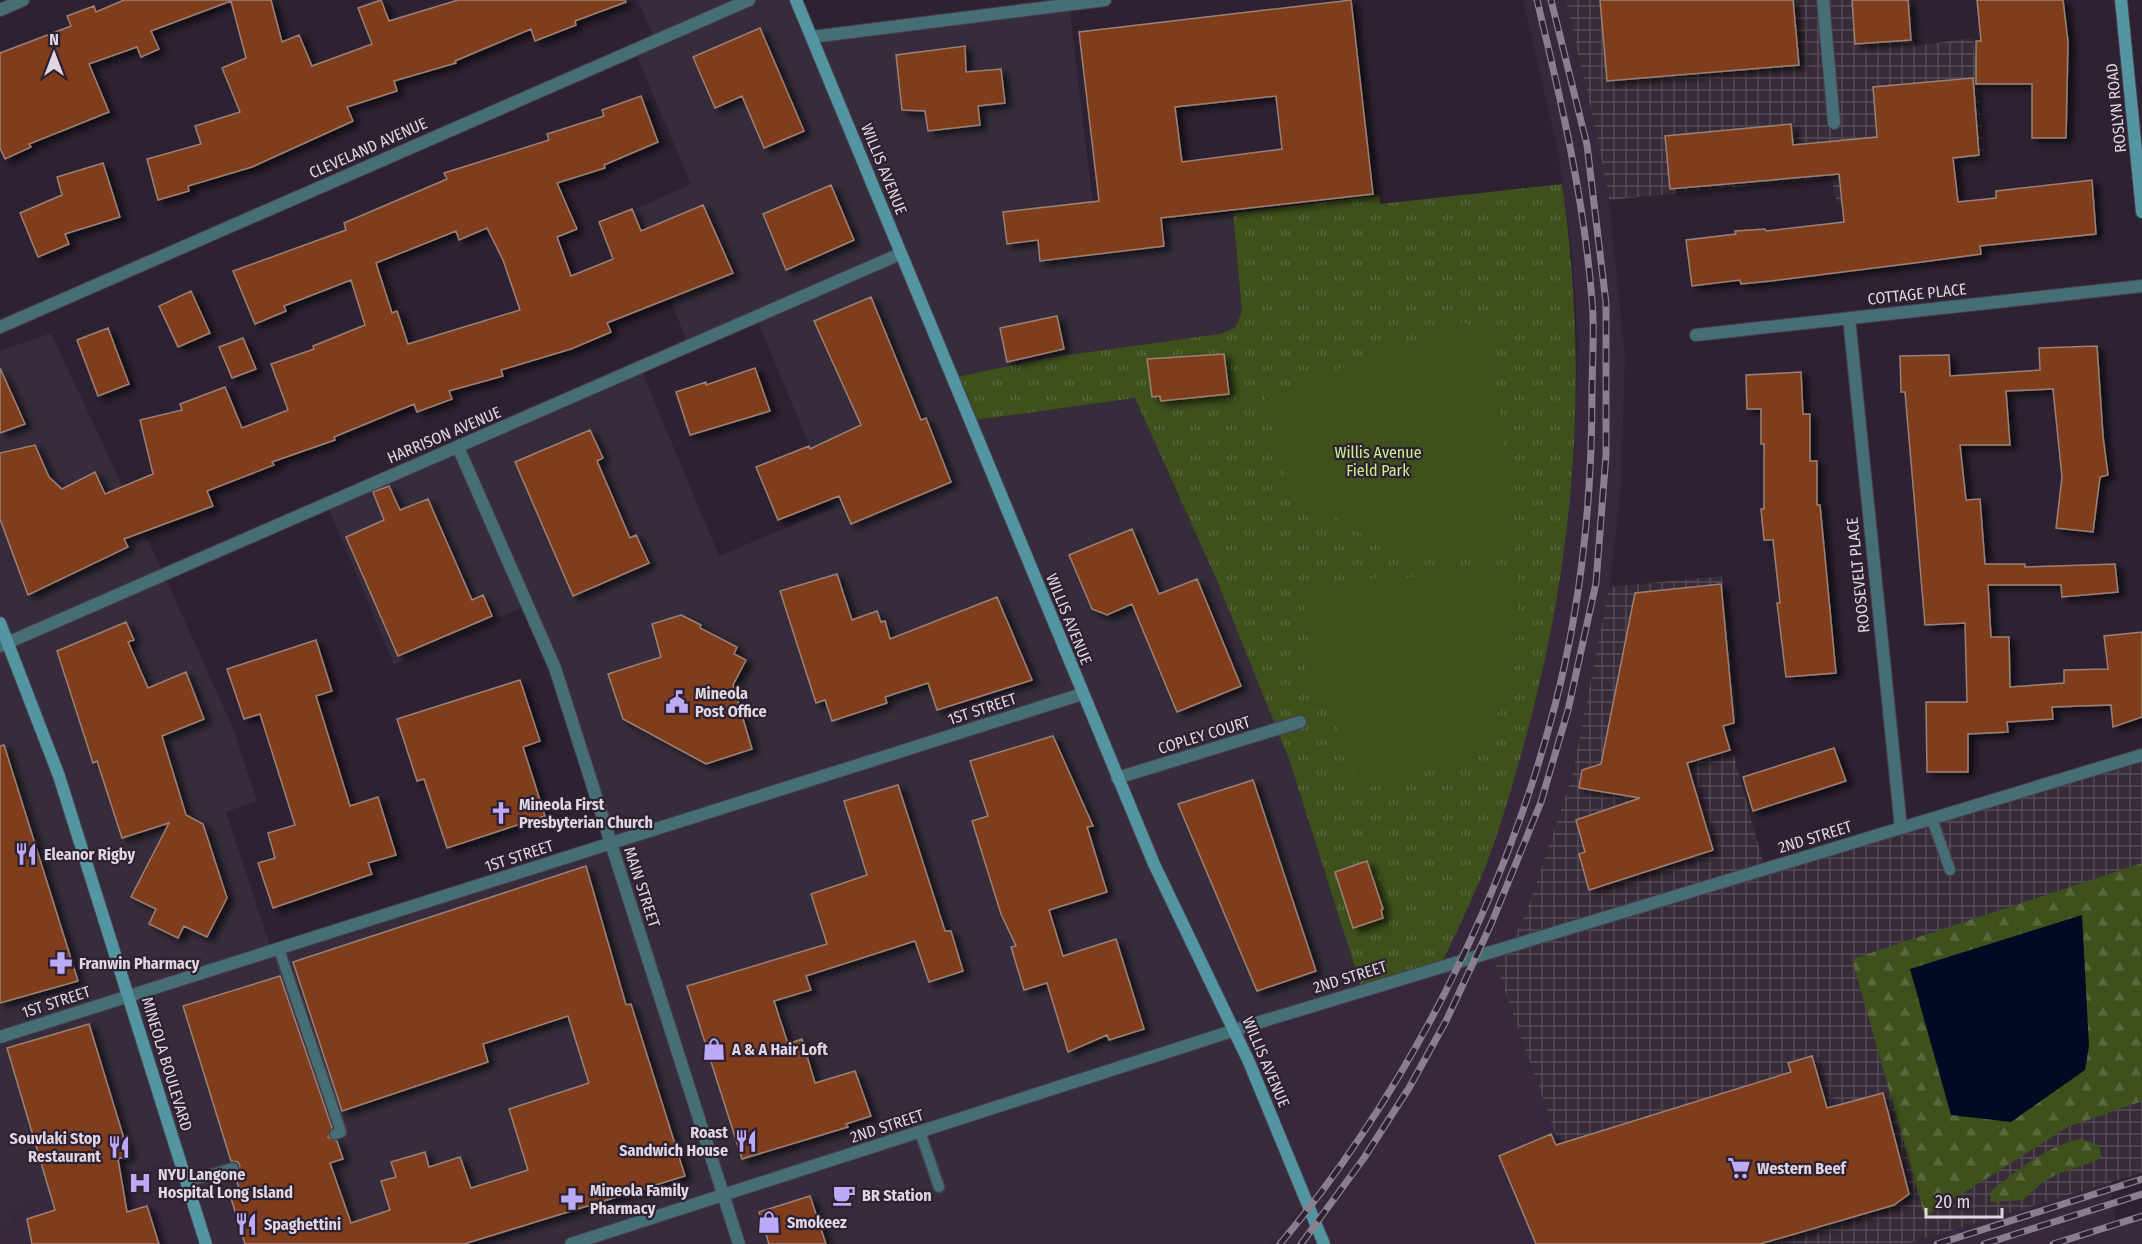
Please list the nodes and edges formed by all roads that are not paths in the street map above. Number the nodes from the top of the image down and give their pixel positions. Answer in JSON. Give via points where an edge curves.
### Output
{"nodes":[{"id":1,"x":23,"y":0,"type":"edge"},
{"id":2,"x":749,"y":0,"type":"edge"},
{"id":3,"x":796,"y":0,"type":"edge"},
{"id":4,"x":1105,"y":0,"type":"edge"},
{"id":5,"x":1823,"y":0,"type":"edge"},
{"id":6,"x":2121,"y":0,"type":"edge"},
{"id":7,"x":0,"y":10,"type":"edge"},
{"id":8,"x":812,"y":37,"type":"junction"},
{"id":9,"x":1834,"y":123,"type":"dead end"},
{"id":10,"x":2139,"y":136,"type":"edge"},
{"id":11,"x":2142,"y":212,"type":"edge"},
{"id":12,"x":900,"y":254,"type":"junction"},
{"id":13,"x":2142,"y":286,"type":"edge"},
{"id":14,"x":1849,"y":318,"type":"junction"},
{"id":15,"x":0,"y":327,"type":"edge"},
{"id":16,"x":1696,"y":335,"type":"dead end"},
{"id":17,"x":458,"y":447,"type":"junction"},
{"id":18,"x":0,"y":623,"type":"edge"},
{"id":19,"x":4,"y":644,"type":"edge"},
{"id":20,"x":1082,"y":694,"type":"junction"},
{"id":21,"x":1300,"y":722,"type":"dead end"},
{"id":22,"x":2142,"y":755,"type":"edge"},
{"id":23,"x":1117,"y":778,"type":"junction"},
{"id":24,"x":1932,"y":819,"type":"junction"},
{"id":25,"x":1900,"y":828,"type":"junction"},
{"id":26,"x":611,"y":844,"type":"junction"},
{"id":27,"x":1950,"y":870,"type":"dead end"},
{"id":28,"x":279,"y":949,"type":"junction"},
{"id":29,"x":129,"y":996,"type":"junction"},
{"id":30,"x":1234,"y":1030,"type":"junction"},
{"id":31,"x":0,"y":1037,"type":"edge"},
{"id":32,"x":920,"y":1132,"type":"junction"},
{"id":33,"x":335,"y":1134,"type":"dead end"},
{"id":34,"x":233,"y":1168,"type":"dead end"},
{"id":35,"x":186,"y":1182,"type":"junction"},
{"id":36,"x":939,"y":1187,"type":"dead end"},
{"id":37,"x":723,"y":1195,"type":"junction"},
{"id":38,"x":206,"y":1244,"type":"edge"},
{"id":39,"x":571,"y":1244,"type":"edge"},
{"id":40,"x":739,"y":1244,"type":"edge"},
{"id":41,"x":1324,"y":1244,"type":"edge"}],
"edges":[{"from":1,"to":7,"type":"street"},
{"from":2,"to":15,"type":"street","name":"CLEVELAND AVENUE"},
{"from":3,"to":8,"type":"main road","name":"WILLIS AVENUE"},
{"from":4,"to":8,"type":"street"},
{"from":5,"to":9,"type":"street"},
{"from":6,"to":10,"type":"main road","name":"ROSLYN ROAD"},
{"from":8,"to":12,"type":"main road","name":"WILLIS AVENUE"},
{"from":10,"to":11,"type":"main road","name":"ROSLYN ROAD"},
{"from":12,"to":17,"type":"street","name":"HARRISON AVENUE"},
{"from":12,"to":20,"type":"main road","name":"WILLIS AVENUE"},
{"from":13,"to":14,"type":"street","name":"COTTAGE PLACE"},
{"from":14,"to":16,"type":"street","name":"COTTAGE PLACE"},
{"from":14,"to":25,"type":"street","name":"ROOSEVELT PLACE"},
{"from":17,"to":19,"type":"street","name":"HARRISON AVENUE"},
{"from":17,"to":26,"type":"street","name":"MAIN STREET","via":[[555,668]]},
{"from":18,"to":19,"type":"main road","name":"MINEOLA BOULEVARD"},
{"from":19,"to":29,"type":"main road","name":"MINEOLA BOULEVARD","via":[[59,776]]},
{"from":20,"to":23,"type":"main road","name":"WILLIS AVENUE"},
{"from":20,"to":26,"type":"street","name":"1ST STREET"},
{"from":21,"to":23,"type":"street","name":"COPLEY COURT"},
{"from":22,"to":24,"type":"street","name":"2ND STREET"},
{"from":23,"to":30,"type":"main road","name":"WILLIS AVENUE","via":[[1170,900]]},
{"from":24,"to":25,"type":"street","name":"2ND STREET"},
{"from":24,"to":27,"type":"lane"},
{"from":25,"to":30,"type":"street","name":"2ND STREET"},
{"from":26,"to":28,"type":"street","name":"1ST STREET"},
{"from":26,"to":37,"type":"street","name":"MAIN STREET"},
{"from":28,"to":29,"type":"street","name":"1ST STREET"},
{"from":28,"to":33,"type":"lane","via":[[341,1132]]},
{"from":29,"to":31,"type":"street","name":"1ST STREET"},
{"from":29,"to":35,"type":"main road","name":"MINEOLA BOULEVARD"},
{"from":30,"to":32,"type":"street","name":"2ND STREET"},
{"from":30,"to":41,"type":"main road","name":"WILLIS AVENUE"},
{"from":32,"to":36,"type":"lane"},
{"from":32,"to":37,"type":"street","name":"2ND STREET"},
{"from":34,"to":35,"type":"lane"},
{"from":35,"to":38,"type":"main road","name":"MINEOLA BOULEVARD"},
{"from":37,"to":39,"type":"street","name":"2ND STREET"},
{"from":37,"to":40,"type":"street","name":"MAIN STREET"}]}
